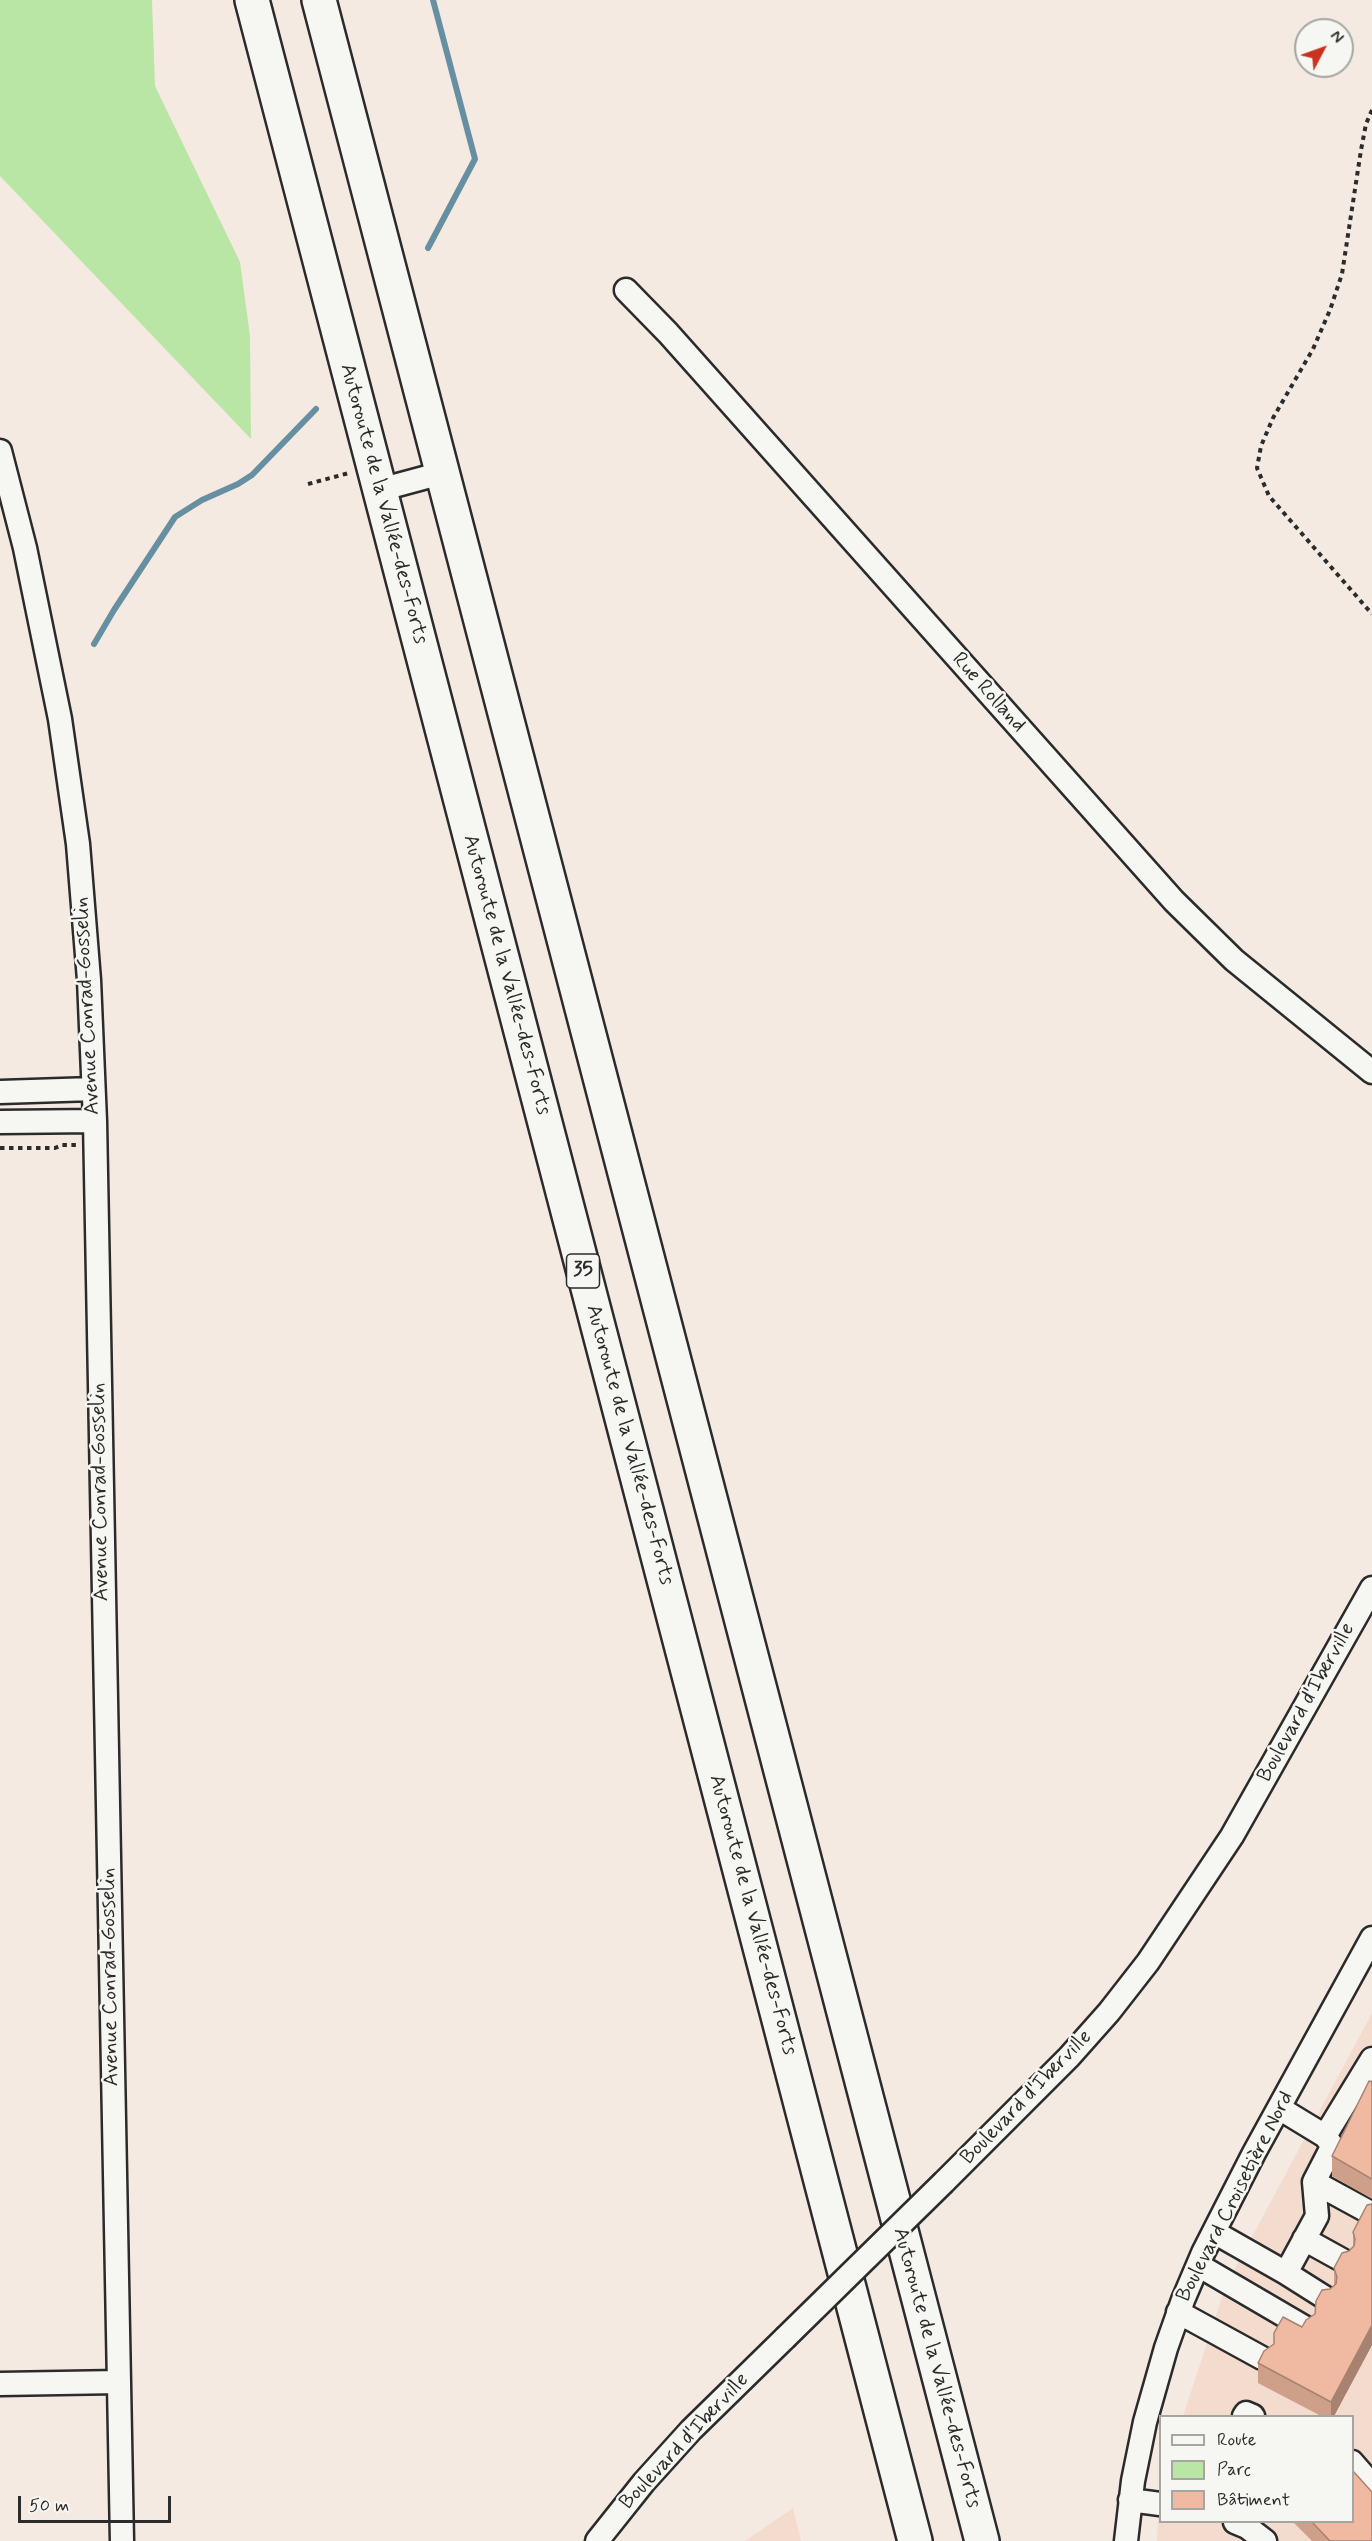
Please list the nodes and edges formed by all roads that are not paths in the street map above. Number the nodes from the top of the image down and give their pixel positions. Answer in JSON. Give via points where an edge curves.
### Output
{"nodes":[{"id":1,"x":252,"y":0,"type":"edge"},
{"id":2,"x":319,"y":0,"type":"edge"},
{"id":3,"x":626,"y":290,"type":"dead end"},
{"id":4,"x":0,"y":451,"type":"edge"},
{"id":5,"x":442,"y":473,"type":"junction"},
{"id":6,"x":376,"y":479,"type":"junction"},
{"id":7,"x":1372,"y":1072,"type":"edge"},
{"id":8,"x":93,"y":1089,"type":"junction"},
{"id":9,"x":0,"y":1092,"type":"edge"},
{"id":10,"x":95,"y":1121,"type":"junction"},
{"id":11,"x":0,"y":1122,"type":"edge"},
{"id":12,"x":1372,"y":1588,"type":"edge"},
{"id":13,"x":1369,"y":1951,"type":"edge"},
{"id":14,"x":1372,"y":2059,"type":"edge"},
{"id":15,"x":1279,"y":2108,"type":"junction"},
{"id":16,"x":1325,"y":2136,"type":"junction"},
{"id":17,"x":1314,"y":2182,"type":"junction"},
{"id":18,"x":1369,"y":2212,"type":"edge"},
{"id":19,"x":1214,"y":2232,"type":"junction"},
{"id":20,"x":1304,"y":2239,"type":"junction"},
{"id":21,"x":1342,"y":2260,"type":"edge"},
{"id":22,"x":1198,"y":2265,"type":"junction"},
{"id":23,"x":1286,"y":2273,"type":"junction"},
{"id":24,"x":1324,"y":2298,"type":"edge"},
{"id":25,"x":1178,"y":2312,"type":"junction"},
{"id":26,"x":1304,"y":2327,"type":"edge"},
{"id":27,"x":1262,"y":2358,"type":"edge"},
{"id":28,"x":119,"y":2382,"type":"junction"},
{"id":29,"x":0,"y":2384,"type":"edge"},
{"id":30,"x":1354,"y":2463,"type":"edge"},
{"id":31,"x":1372,"y":2485,"type":"edge"},
{"id":32,"x":1130,"y":2500,"type":"junction"},
{"id":33,"x":1159,"y":2505,"type":"edge"},
{"id":34,"x":1238,"y":2523,"type":"edge"},
{"id":35,"x":122,"y":2541,"type":"edge"},
{"id":36,"x":597,"y":2541,"type":"edge"},
{"id":37,"x":915,"y":2541,"type":"edge"},
{"id":38,"x":982,"y":2541,"type":"edge"},
{"id":39,"x":1126,"y":2541,"type":"edge"},
{"id":40,"x":1265,"y":2541,"type":"edge"}],
"edges":[{"from":1,"to":6,"type":"highway","name":"Autoroute de la Vallée-des-Forts","number":"35"},
{"from":2,"to":5,"type":"highway","name":"Autoroute de la Vallée-des-Forts"},
{"from":3,"to":7,"type":"street","name":"Rue Rolland","via":[[1174,901],[1234,960]]},
{"from":4,"to":8,"type":"street","name":"Avenue Conrad-Gosselin","via":[[41,620],[68,767],[86,939]]},
{"from":5,"to":6,"type":"street"},
{"from":5,"to":38,"type":"highway","name":"Autoroute de la Vallée-des-Forts"},
{"from":6,"to":37,"type":"highway","name":"Autoroute de la Vallée-des-Forts","number":"35"},
{"from":8,"to":9,"type":"street"},
{"from":8,"to":10,"type":"street","name":"Avenue Conrad-Gosselin"},
{"from":10,"to":11,"type":"street"},
{"from":10,"to":28,"type":"street","name":"Avenue Conrad-Gosselin"},
{"from":12,"to":36,"type":"street","name":"Boulevard d'Iberville","bridge":true,"via":[[1232,1836],[1148,1962],[1109,2012],[1057,2070],[691,2430]]},
{"from":13,"to":15,"type":"street","name":"Boulevard Croisetière Nord"},
{"from":14,"to":16,"type":"street"},
{"from":15,"to":16,"type":"street"},
{"from":15,"to":19,"type":"street","name":"Boulevard Croisetière Nord"},
{"from":16,"to":17,"type":"street","via":[[1331,2149]]},
{"from":17,"to":18,"type":"street"},
{"from":17,"to":20,"type":"street","via":[[1317,2216]]},
{"from":19,"to":22,"type":"street","name":"Boulevard Croisetière Nord"},
{"from":19,"to":23,"type":"street"},
{"from":20,"to":21,"type":"street"},
{"from":20,"to":23,"type":"street"},
{"from":22,"to":25,"type":"street","name":"Boulevard Croisetière Nord"},
{"from":22,"to":26,"type":"street"},
{"from":23,"to":24,"type":"street"},
{"from":25,"to":27,"type":"street"},
{"from":25,"to":32,"type":"street","name":"Boulevard Croisetière Nord","via":[[1151,2397]]},
{"from":28,"to":29,"type":"street"},
{"from":28,"to":35,"type":"street","name":"Avenue Conrad-Gosselin"},
{"from":30,"to":31,"type":"street"},
{"from":32,"to":33,"type":"street"},
{"from":32,"to":39,"type":"street","name":"Boulevard Croisetière Nord"},
{"from":34,"to":40,"type":"street"}]}
